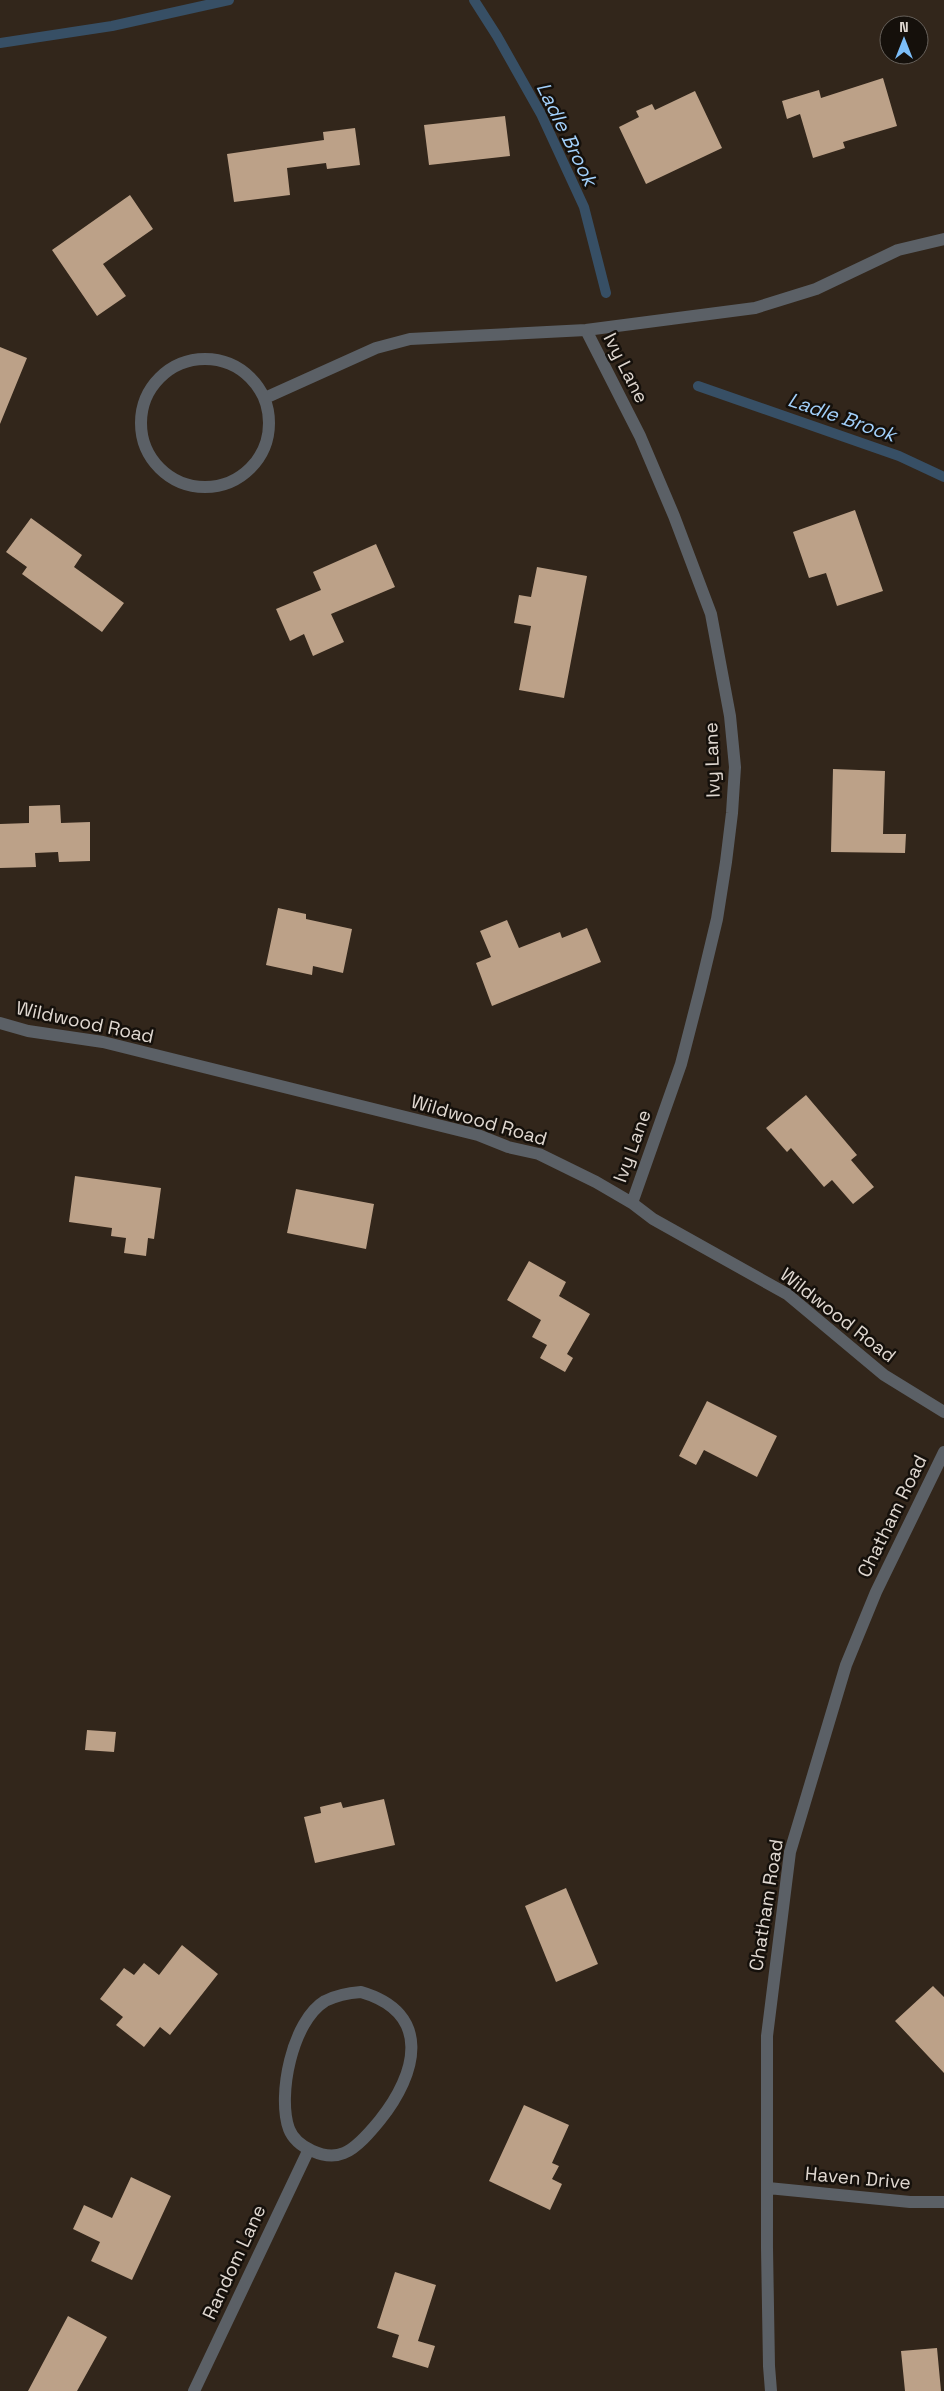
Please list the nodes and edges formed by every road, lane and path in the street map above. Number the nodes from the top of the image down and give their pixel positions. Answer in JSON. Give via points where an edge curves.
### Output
{"nodes":[{"id":1,"x":944,"y":239,"type":"edge"},
{"id":2,"x":586,"y":330,"type":"junction"},
{"id":3,"x":265,"y":398,"type":"junction"},
{"id":4,"x":0,"y":1023,"type":"edge"},
{"id":5,"x":632,"y":1202,"type":"junction"},
{"id":6,"x":944,"y":1412,"type":"edge"},
{"id":7,"x":944,"y":1452,"type":"edge"},
{"id":8,"x":308,"y":2149,"type":"junction"},
{"id":9,"x":768,"y":2188,"type":"junction"},
{"id":10,"x":944,"y":2202,"type":"edge"},
{"id":11,"x":194,"y":2391,"type":"edge"},
{"id":12,"x":771,"y":2391,"type":"edge"}],
"edges":[{"from":1,"to":2,"type":"street","name":"Ivy Lane","via":[[898,250],[816,289],[755,308]]},
{"from":2,"to":3,"type":"street","name":"Ivy Lane","via":[[410,339],[376,348]]},
{"from":2,"to":5,"type":"street","name":"Ivy Lane","via":[[640,436],[711,614],[730,716],[735,767],[726,862],[709,954],[681,1064]]},
{"from":3,"to":3,"type":"street","via":[[269,420],[267,443],[256,462],[240,478],[220,486],[197,487],[177,482],[148,454],[141,425],[146,396],[158,379],[174,367],[193,360],[214,359],[234,366],[252,380]]},
{"from":4,"to":5,"type":"street","name":"Wildwood Road","via":[[28,1031],[103,1042],[478,1136],[539,1154]]},
{"from":5,"to":6,"type":"street","name":"Wildwood Road","via":[[653,1219],[787,1294],[884,1375]]},
{"from":7,"to":9,"type":"street","name":"Chatham Road","via":[[876,1592],[846,1665],[790,1852],[767,2036]]},
{"from":8,"to":8,"type":"street","via":[[325,2154],[343,2154],[373,2129],[394,2102],[412,2055],[411,2038],[395,2007],[380,1997],[362,1992],[342,1994],[324,2002],[310,2016],[296,2042],[284,2091],[285,2117],[293,2138]]},
{"from":8,"to":11,"type":"street","name":"Random Lane"},
{"from":9,"to":10,"type":"street","name":"Haven Drive","via":[[910,2202]]},
{"from":9,"to":12,"type":"street","name":"Chatham Road"}]}
